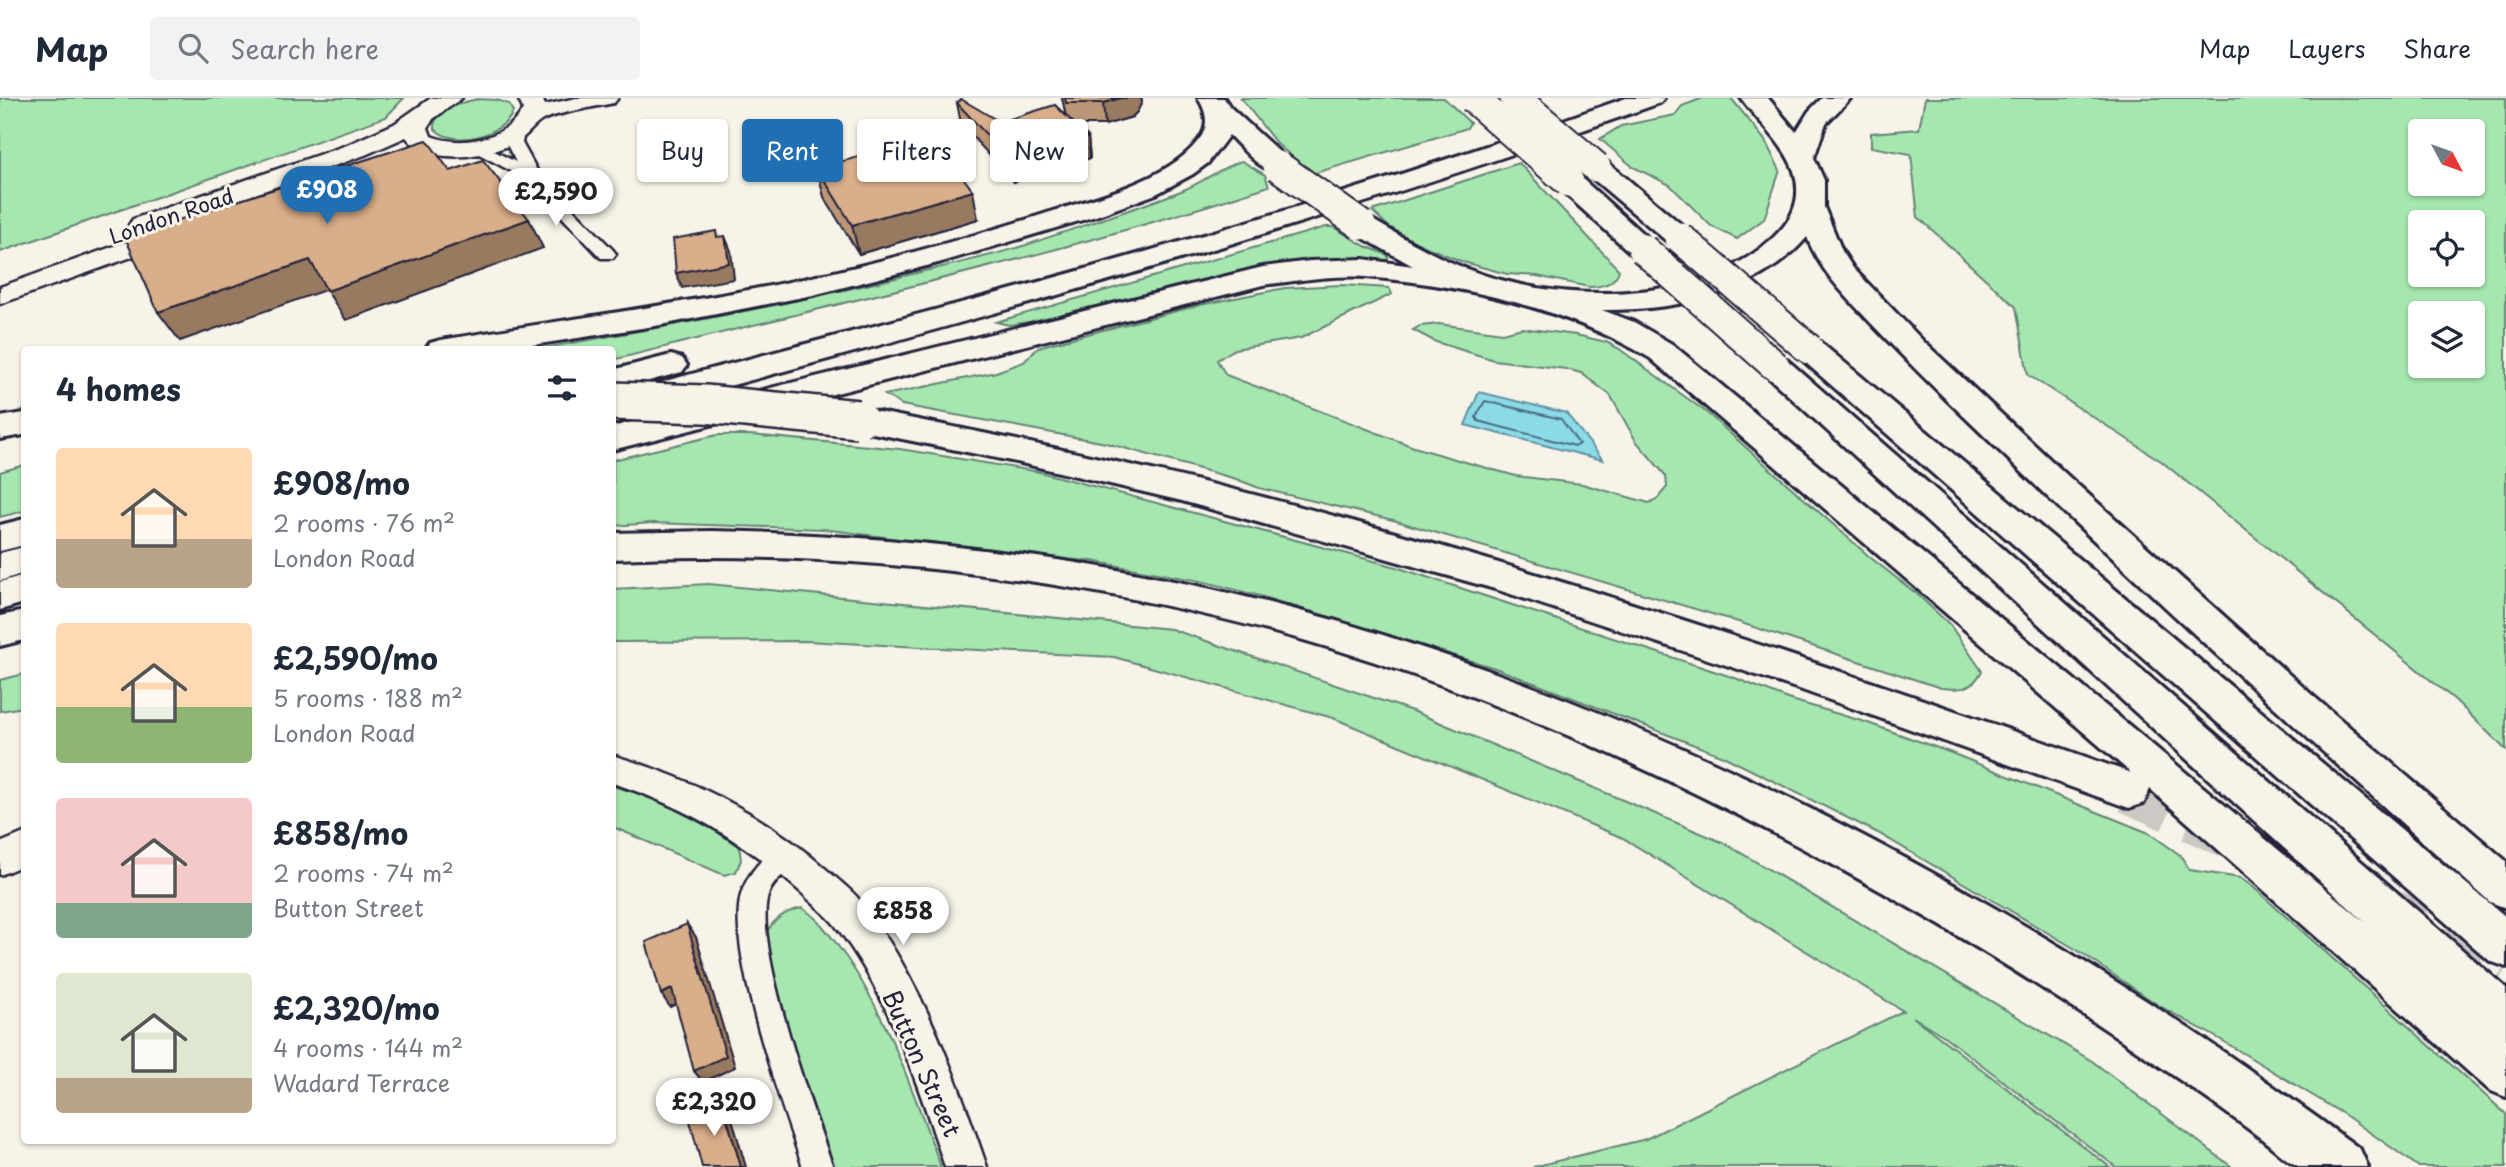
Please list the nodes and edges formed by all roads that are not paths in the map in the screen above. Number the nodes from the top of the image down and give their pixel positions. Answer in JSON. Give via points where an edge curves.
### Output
{"nodes":[{"id":1,"x":450,"y":98,"type":"edge"},
{"id":2,"x":606,"y":98,"type":"edge"},
{"id":3,"x":1473,"y":98,"type":"edge"},
{"id":4,"x":1516,"y":98,"type":"edge"},
{"id":5,"x":1595,"y":98,"type":"edge"},
{"id":6,"x":1651,"y":98,"type":"edge"},
{"id":7,"x":1754,"y":98,"type":"edge"},
{"id":8,"x":1838,"y":98,"type":"edge"},
{"id":9,"x":1216,"y":105,"type":"edge"},
{"id":10,"x":526,"y":115,"type":"edge"},
{"id":11,"x":419,"y":119,"type":"junction"},
{"id":12,"x":435,"y":145,"type":"junction"},
{"id":13,"x":472,"y":146,"type":"junction"},
{"id":14,"x":1801,"y":157,"type":"junction"},
{"id":15,"x":531,"y":176,"type":"junction"},
{"id":16,"x":1811,"y":209,"type":"junction"},
{"id":17,"x":607,"y":254,"type":"dead end"},
{"id":18,"x":0,"y":277,"type":"edge"},
{"id":19,"x":1480,"y":284,"type":"junction"},
{"id":20,"x":0,"y":296,"type":"edge"},
{"id":21,"x":1537,"y":296,"type":"junction"},
{"id":22,"x":465,"y":346,"type":"edge"},
{"id":23,"x":1792,"y":358,"type":"junction"},
{"id":24,"x":616,"y":380,"type":"edge"},
{"id":25,"x":616,"y":402,"type":"edge"},
{"id":26,"x":616,"y":403,"type":"edge"},
{"id":27,"x":21,"y":424,"type":"edge"},
{"id":28,"x":0,"y":428,"type":"edge"},
{"id":29,"x":616,"y":438,"type":"edge"},
{"id":30,"x":21,"y":444,"type":"edge"},
{"id":31,"x":0,"y":448,"type":"edge"},
{"id":32,"x":21,"y":533,"type":"edge"},
{"id":33,"x":0,"y":538,"type":"edge"},
{"id":34,"x":616,"y":546,"type":"edge"},
{"id":35,"x":21,"y":561,"type":"edge"},
{"id":36,"x":0,"y":567,"type":"edge"},
{"id":37,"x":21,"y":590,"type":"edge"},
{"id":38,"x":0,"y":596,"type":"edge"},
{"id":39,"x":21,"y":627,"type":"edge"},
{"id":40,"x":0,"y":631,"type":"edge"},
{"id":41,"x":616,"y":770,"type":"edge"},
{"id":42,"x":2129,"y":790,"type":"tunnel mouth"},
{"id":43,"x":21,"y":850,"type":"edge"},
{"id":44,"x":786,"y":856,"type":"junction"},
{"id":45,"x":0,"y":859,"type":"edge"},
{"id":46,"x":2506,"y":888,"type":"edge"},
{"id":47,"x":2506,"y":946,"type":"edge"},
{"id":48,"x":2506,"y":1019,"type":"edge"},
{"id":49,"x":2506,"y":1073,"type":"edge"},
{"id":50,"x":818,"y":1167,"type":"edge"},
{"id":51,"x":966,"y":1167,"type":"edge"},
{"id":52,"x":2342,"y":1167,"type":"edge"}],
"edges":[{"from":1,"to":11,"type":"main road","name":"London Road"},
{"from":2,"to":10,"type":"main road"},
{"from":3,"to":23,"type":"highway","bridge":true,"via":[[1643,250]]},
{"from":4,"to":23,"type":"highway","bridge":true,"via":[[1679,237]]},
{"from":5,"to":24,"type":"highway","via":[[1408,161],[1116,248]]},
{"from":6,"to":25,"type":"highway","via":[[1408,181],[1131,265]]},
{"from":7,"to":14,"type":"highway"},
{"from":8,"to":14,"type":"highway","via":[[1814,121]]},
{"from":9,"to":19,"type":"highway","bridge":true,"via":[[1278,166],[1361,225]]},
{"from":9,"to":22,"type":"highway","via":[[1217,136],[1188,165],[1084,210],[856,276],[734,302]]},
{"from":10,"to":13,"type":"main road","name":"London Road"},
{"from":10,"to":15,"type":"street","via":[[514,143]]},
{"from":11,"to":12,"type":"main road","via":[[417,135]]},
{"from":11,"to":18,"type":"main road","name":"London Road","via":[[356,150]]},
{"from":12,"to":13,"type":"main road","name":"London Road"},
{"from":12,"to":20,"type":"main road","name":"London Road","via":[[237,210]]},
{"from":13,"to":15,"type":"street"},
{"from":14,"to":16,"type":"highway","via":[[1808,173]]},
{"from":15,"to":17,"type":"street"},
{"from":16,"to":21,"type":"highway","via":[[1797,231],[1766,261],[1721,285],[1638,299]]},
{"from":16,"to":46,"type":"highway","via":[[1827,251],[1842,274],[1923,359],[2278,688]]},
{"from":19,"to":21,"type":"highway"},
{"from":19,"to":29,"type":"highway","via":[[1363,268],[1263,276]]},
{"from":21,"to":49,"type":"highway","via":[[1622,329],[1661,351]]},
{"from":23,"to":47,"type":"highway"},
{"from":23,"to":48,"type":"highway"},
{"from":26,"to":42,"type":"highway","bridge":true,"via":[[713,404],[858,419],[1063,458],[1248,504],[1438,557],[1769,661]]},
{"from":27,"to":28,"type":"highway"},
{"from":30,"to":31,"type":"highway"},
{"from":32,"to":33,"type":"highway"},
{"from":34,"to":52,"type":"highway","via":[[826,548],[1026,568],[1213,605],[1331,635],[1509,695],[1685,769],[1879,867],[2175,1048]]},
{"from":35,"to":36,"type":"highway"},
{"from":37,"to":38,"type":"highway"},
{"from":39,"to":40,"type":"highway"},
{"from":41,"to":44,"type":"street","name":"Button Street","via":[[701,802]]},
{"from":43,"to":45,"type":"street"},
{"from":44,"to":50,"type":"street","via":[[759,883],[753,901],[758,968],[784,1070]]},
{"from":44,"to":51,"type":"street","name":"Button Street","via":[[849,914],[876,960],[930,1069]]}]}
